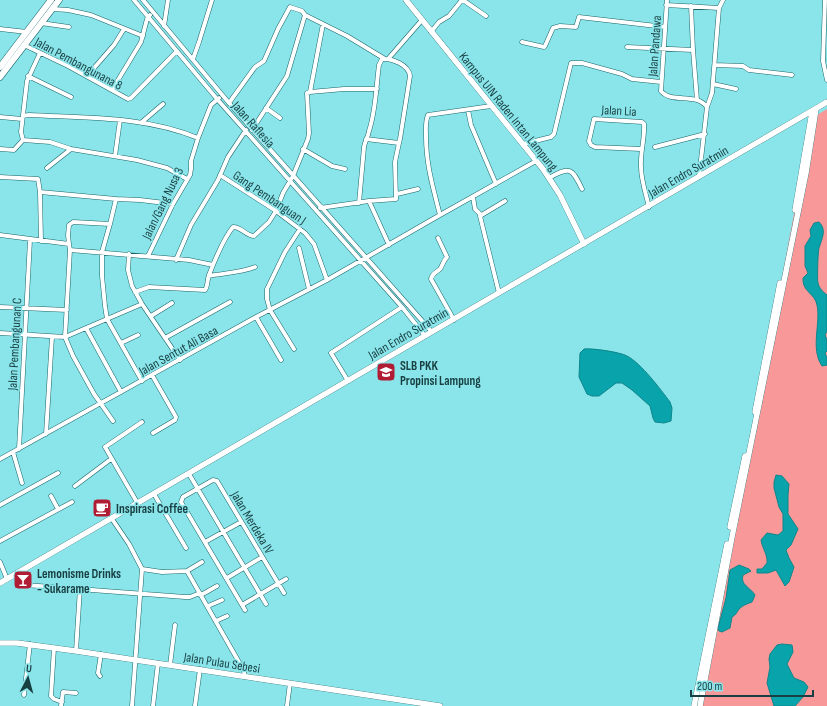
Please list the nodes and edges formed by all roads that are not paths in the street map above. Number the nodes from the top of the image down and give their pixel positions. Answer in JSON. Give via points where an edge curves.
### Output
{"nodes":[{"id":1,"x":51,"y":0,"type":"edge"},
{"id":2,"x":59,"y":0,"type":"edge"},
{"id":3,"x":134,"y":0,"type":"edge"},
{"id":4,"x":143,"y":0,"type":"edge"},
{"id":5,"x":168,"y":0,"type":"edge"},
{"id":6,"x":212,"y":0,"type":"edge"},
{"id":7,"x":406,"y":0,"type":"edge"},
{"id":8,"x":462,"y":0,"type":"edge"},
{"id":9,"x":723,"y":0,"type":"edge"},
{"id":10,"x":825,"y":0,"type":"edge"},
{"id":11,"x":667,"y":2,"type":"edge"},
{"id":12,"x":691,"y":6,"type":"junction"},
{"id":13,"x":720,"y":8,"type":"junction"},
{"id":14,"x":52,"y":10,"type":"junction"},
{"id":15,"x":40,"y":15,"type":"junction"},
{"id":16,"x":151,"y":15,"type":"junction"},
{"id":17,"x":305,"y":15,"type":"junction"},
{"id":18,"x":486,"y":16,"type":"dead end"},
{"id":19,"x":422,"y":20,"type":"junction"},
{"id":20,"x":41,"y":23,"type":"junction"},
{"id":21,"x":323,"y":24,"type":"junction"},
{"id":22,"x":164,"y":26,"type":"junction"},
{"id":23,"x":69,"y":27,"type":"dead end"},
{"id":24,"x":664,"y":27,"type":"junction"},
{"id":25,"x":826,"y":27,"type":"edge"},
{"id":26,"x":0,"y":28,"type":"edge"},
{"id":27,"x":124,"y":29,"type":"junction"},
{"id":28,"x":431,"y":32,"type":"junction"},
{"id":29,"x":29,"y":33,"type":"junction"},
{"id":30,"x":143,"y":36,"type":"junction"},
{"id":31,"x":522,"y":42,"type":"dead end"},
{"id":32,"x":24,"y":45,"type":"junction"},
{"id":33,"x":627,"y":47,"type":"dead end"},
{"id":34,"x":825,"y":48,"type":"edge"},
{"id":35,"x":663,"y":49,"type":"junction"},
{"id":36,"x":693,"y":50,"type":"junction"},
{"id":37,"x":177,"y":52,"type":"junction"},
{"id":38,"x":40,"y":53,"type":"junction"},
{"id":39,"x":193,"y":59,"type":"junction"},
{"id":40,"x":387,"y":59,"type":"junction"},
{"id":41,"x":715,"y":64,"type":"junction"},
{"id":42,"x":0,"y":67,"type":"edge"},
{"id":43,"x":792,"y":74,"type":"dead end"},
{"id":44,"x":28,"y":76,"type":"junction"},
{"id":45,"x":87,"y":76,"type":"junction"},
{"id":46,"x":0,"y":77,"type":"edge"},
{"id":47,"x":827,"y":80,"type":"edge"},
{"id":48,"x":662,"y":82,"type":"junction"},
{"id":49,"x":713,"y":84,"type":"junction"},
{"id":50,"x":736,"y":89,"type":"dead end"},
{"id":51,"x":112,"y":90,"type":"junction"},
{"id":52,"x":377,"y":90,"type":"junction"},
{"id":53,"x":310,"y":92,"type":"junction"},
{"id":54,"x":71,"y":97,"type":"dead end"},
{"id":55,"x":220,"y":97,"type":"junction"},
{"id":56,"x":698,"y":100,"type":"junction"},
{"id":57,"x":827,"y":102,"type":"edge"},
{"id":58,"x":229,"y":103,"type":"junction"},
{"id":59,"x":163,"y":104,"type":"dead end"},
{"id":60,"x":491,"y":106,"type":"junction"},
{"id":61,"x":707,"y":107,"type":"junction"},
{"id":62,"x":266,"y":108,"type":"junction"},
{"id":63,"x":468,"y":110,"type":"junction"},
{"id":64,"x":814,"y":110,"type":"junction"},
{"id":65,"x":0,"y":117,"type":"edge"},
{"id":66,"x":22,"y":117,"type":"junction"},
{"id":67,"x":280,"y":118,"type":"dead end"},
{"id":68,"x":120,"y":120,"type":"junction"},
{"id":69,"x":142,"y":122,"type":"junction"},
{"id":70,"x":242,"y":122,"type":"junction"},
{"id":71,"x":246,"y":130,"type":"junction"},
{"id":72,"x":252,"y":130,"type":"junction"},
{"id":73,"x":705,"y":134,"type":"junction"},
{"id":74,"x":198,"y":138,"type":"junction"},
{"id":75,"x":366,"y":139,"type":"junction"},
{"id":76,"x":23,"y":140,"type":"junction"},
{"id":77,"x":398,"y":143,"type":"junction"},
{"id":78,"x":523,"y":144,"type":"junction"},
{"id":79,"x":655,"y":147,"type":"dead end"},
{"id":80,"x":0,"y":149,"type":"edge"},
{"id":81,"x":71,"y":149,"type":"junction"},
{"id":82,"x":303,"y":149,"type":"junction"},
{"id":83,"x":641,"y":149,"type":"junction"},
{"id":84,"x":115,"y":156,"type":"junction"},
{"id":85,"x":536,"y":161,"type":"junction"},
{"id":86,"x":47,"y":168,"type":"dead end"},
{"id":87,"x":345,"y":169,"type":"dead end"},
{"id":88,"x":220,"y":175,"type":"junction"},
{"id":89,"x":0,"y":177,"type":"edge"},
{"id":90,"x":699,"y":177,"type":"junction"},
{"id":91,"x":292,"y":178,"type":"junction"},
{"id":92,"x":549,"y":178,"type":"junction"},
{"id":93,"x":187,"y":179,"type":"junction"},
{"id":94,"x":496,"y":184,"type":"junction"},
{"id":95,"x":418,"y":189,"type":"dead end"},
{"id":96,"x":582,"y":189,"type":"dead end"},
{"id":97,"x":40,"y":192,"type":"junction"},
{"id":98,"x":397,"y":194,"type":"junction"},
{"id":99,"x":473,"y":197,"type":"junction"},
{"id":100,"x":116,"y":199,"type":"junction"},
{"id":101,"x":369,"y":201,"type":"junction"},
{"id":102,"x":505,"y":201,"type":"dead end"},
{"id":103,"x":359,"y":203,"type":"junction"},
{"id":104,"x":173,"y":204,"type":"junction"},
{"id":105,"x":648,"y":207,"type":"junction"},
{"id":106,"x":319,"y":209,"type":"junction"},
{"id":107,"x":276,"y":211,"type":"junction"},
{"id":108,"x":440,"y":215,"type":"junction"},
{"id":109,"x":481,"y":215,"type":"junction"},
{"id":110,"x":110,"y":224,"type":"junction"},
{"id":111,"x":300,"y":229,"type":"junction"},
{"id":112,"x":0,"y":235,"type":"edge"},
{"id":113,"x":438,"y":238,"type":"dead end"},
{"id":114,"x":30,"y":240,"type":"junction"},
{"id":115,"x":41,"y":240,"type":"junction"},
{"id":116,"x":69,"y":244,"type":"junction"},
{"id":117,"x":584,"y":244,"type":"junction"},
{"id":118,"x":389,"y":245,"type":"junction"},
{"id":119,"x":299,"y":248,"type":"dead end"},
{"id":120,"x":70,"y":250,"type":"junction"},
{"id":121,"x":102,"y":252,"type":"junction"},
{"id":122,"x":128,"y":254,"type":"junction"},
{"id":123,"x":148,"y":256,"type":"junction"},
{"id":124,"x":363,"y":259,"type":"junction"},
{"id":125,"x":176,"y":260,"type":"junction"},
{"id":126,"x":214,"y":265,"type":"junction"},
{"id":127,"x":255,"y":267,"type":"dead end"},
{"id":128,"x":209,"y":276,"type":"junction"},
{"id":129,"x":327,"y":280,"type":"junction"},
{"id":130,"x":309,"y":289,"type":"junction"},
{"id":131,"x":135,"y":292,"type":"junction"},
{"id":132,"x":499,"y":293,"type":"junction"},
{"id":133,"x":230,"y":302,"type":"dead end"},
{"id":134,"x":172,"y":303,"type":"dead end"},
{"id":135,"x":142,"y":304,"type":"junction"},
{"id":136,"x":0,"y":307,"type":"edge"},
{"id":137,"x":402,"y":307,"type":"junction"},
{"id":138,"x":26,"y":308,"type":"junction"},
{"id":139,"x":67,"y":310,"type":"junction"},
{"id":140,"x":270,"y":310,"type":"junction"},
{"id":141,"x":151,"y":316,"type":"junction"},
{"id":142,"x":256,"y":317,"type":"junction"},
{"id":143,"x":108,"y":319,"type":"junction"},
{"id":144,"x":454,"y":320,"type":"junction"},
{"id":145,"x":86,"y":328,"type":"junction"},
{"id":146,"x":432,"y":332,"type":"junction"},
{"id":147,"x":0,"y":333,"type":"edge"},
{"id":148,"x":24,"y":334,"type":"junction"},
{"id":149,"x":138,"y":335,"type":"dead end"},
{"id":150,"x":425,"y":336,"type":"junction"},
{"id":151,"x":52,"y":337,"type":"junction"},
{"id":152,"x":65,"y":337,"type":"junction"},
{"id":153,"x":165,"y":338,"type":"junction"},
{"id":154,"x":121,"y":343,"type":"junction"},
{"id":155,"x":294,"y":349,"type":"dead end"},
{"id":156,"x":180,"y":360,"type":"junction"},
{"id":157,"x":281,"y":360,"type":"dead end"},
{"id":158,"x":152,"y":375,"type":"junction"},
{"id":159,"x":142,"y":381,"type":"junction"},
{"id":160,"x":348,"y":381,"type":"junction"},
{"id":161,"x":121,"y":392,"type":"junction"},
{"id":162,"x":100,"y":404,"type":"junction"},
{"id":163,"x":113,"y":421,"type":"dead end"},
{"id":164,"x":142,"y":422,"type":"dead end"},
{"id":165,"x":152,"y":433,"type":"dead end"},
{"id":166,"x":46,"y":434,"type":"junction"},
{"id":167,"x":19,"y":449,"type":"junction"},
{"id":168,"x":14,"y":452,"type":"junction"},
{"id":169,"x":0,"y":459,"type":"edge"},
{"id":170,"x":111,"y":459,"type":"junction"},
{"id":171,"x":58,"y":473,"type":"dead end"},
{"id":172,"x":189,"y":474,"type":"junction"},
{"id":173,"x":22,"y":483,"type":"dead end"},
{"id":174,"x":75,"y":486,"type":"dead end"},
{"id":175,"x":197,"y":488,"type":"junction"},
{"id":176,"x":154,"y":494,"type":"junction"},
{"id":177,"x":51,"y":496,"type":"dead end"},
{"id":178,"x":72,"y":502,"type":"dead end"},
{"id":179,"x":138,"y":504,"type":"junction"},
{"id":180,"x":0,"y":505,"type":"edge"},
{"id":181,"x":58,"y":509,"type":"junction"},
{"id":182,"x":112,"y":519,"type":"junction"},
{"id":183,"x":241,"y":522,"type":"junction"},
{"id":184,"x":223,"y":531,"type":"junction"},
{"id":185,"x":0,"y":541,"type":"edge"},
{"id":186,"x":205,"y":542,"type":"junction"},
{"id":187,"x":186,"y":548,"type":"dead end"},
{"id":188,"x":262,"y":557,"type":"junction"},
{"id":189,"x":0,"y":562,"type":"edge"},
{"id":190,"x":202,"y":562,"type":"dead end"},
{"id":191,"x":244,"y":567,"type":"junction"},
{"id":192,"x":142,"y":569,"type":"junction"},
{"id":193,"x":187,"y":571,"type":"junction"},
{"id":194,"x":18,"y":572,"type":"junction"},
{"id":195,"x":226,"y":578,"type":"junction"},
{"id":196,"x":7,"y":579,"type":"junction"},
{"id":197,"x":286,"y":579,"type":"dead end"},
{"id":198,"x":0,"y":583,"type":"edge"},
{"id":199,"x":279,"y":584,"type":"junction"},
{"id":200,"x":217,"y":586,"type":"dead end"},
{"id":201,"x":80,"y":588,"type":"junction"},
{"id":202,"x":139,"y":593,"type":"junction"},
{"id":203,"x":284,"y":593,"type":"dead end"},
{"id":204,"x":200,"y":594,"type":"junction"},
{"id":205,"x":260,"y":594,"type":"junction"},
{"id":206,"x":222,"y":600,"type":"dead end"},
{"id":207,"x":266,"y":604,"type":"dead end"},
{"id":208,"x":242,"y":605,"type":"junction"},
{"id":209,"x":208,"y":606,"type":"junction"},
{"id":210,"x":245,"y":610,"type":"dead end"},
{"id":211,"x":228,"y":616,"type":"dead end"},
{"id":212,"x":216,"y":621,"type":"junction"},
{"id":213,"x":175,"y":624,"type":"dead end"},
{"id":214,"x":0,"y":643,"type":"edge"},
{"id":215,"x":30,"y":644,"type":"junction"},
{"id":216,"x":54,"y":648,"type":"junction"},
{"id":217,"x":76,"y":651,"type":"junction"},
{"id":218,"x":101,"y":654,"type":"junction"},
{"id":219,"x":135,"y":659,"type":"junction"},
{"id":220,"x":158,"y":663,"type":"junction"},
{"id":221,"x":170,"y":665,"type":"junction"},
{"id":222,"x":200,"y":669,"type":"junction"},
{"id":223,"x":100,"y":676,"type":"dead end"},
{"id":224,"x":245,"y":676,"type":"junction"},
{"id":225,"x":290,"y":683,"type":"junction"},
{"id":226,"x":76,"y":693,"type":"dead end"},
{"id":227,"x":24,"y":695,"type":"dead end"},
{"id":228,"x":62,"y":704,"type":"edge"},
{"id":229,"x":421,"y":704,"type":"edge"},
{"id":230,"x":132,"y":706,"type":"edge"},
{"id":231,"x":153,"y":706,"type":"edge"},
{"id":232,"x":195,"y":706,"type":"edge"},
{"id":233,"x":287,"y":706,"type":"edge"},
{"id":234,"x":440,"y":706,"type":"edge"},
{"id":235,"x":694,"y":706,"type":"edge"},
{"id":236,"x":700,"y":706,"type":"edge"}],
"edges":[{"from":1,"to":15,"type":"main road"},
{"from":2,"to":14,"type":"main road"},
{"from":3,"to":16,"type":"street","name":"Jalan Raflesia"},
{"from":4,"to":16,"type":"street","name":"Jalan Raflesia"},
{"from":5,"to":22,"type":"street"},
{"from":6,"to":39,"type":"street"},
{"from":7,"to":19,"type":"street","name":"Kampus UIN Raden Intan Lampung"},
{"from":8,"to":18,"type":"street"},
{"from":8,"to":28,"type":"street"},
{"from":9,"to":13,"type":"street"},
{"from":10,"to":25,"type":"street"},
{"from":11,"to":12,"type":"street"},
{"from":11,"to":24,"type":"street","name":"Jalan Pandawa"},
{"from":12,"to":13,"type":"street"},
{"from":12,"to":36,"type":"street"},
{"from":13,"to":41,"type":"street"},
{"from":14,"to":15,"type":"main road","via":[[43,19]]},
{"from":14,"to":20,"type":"main road"},
{"from":14,"to":27,"type":"street","via":[[68,10],[91,15]]},
{"from":15,"to":29,"type":"main road"},
{"from":16,"to":22,"type":"street","name":"Jalan Raflesia"},
{"from":16,"to":30,"type":"street"},
{"from":16,"to":37,"type":"street","name":"Jalan Raflesia"},
{"from":17,"to":21,"type":"street"},
{"from":17,"to":58,"type":"street","via":[[296,8],[288,9],[264,61],[255,67]]},
{"from":17,"to":62,"type":"street","via":[[289,71]]},
{"from":19,"to":28,"type":"street","name":"Kampus UIN Raden Intan Lampung"},
{"from":19,"to":40,"type":"street"},
{"from":20,"to":23,"type":"street"},
{"from":20,"to":29,"type":"main road"},
{"from":21,"to":40,"type":"street"},
{"from":21,"to":53,"type":"street"},
{"from":22,"to":39,"type":"street","name":"Jalan Raflesia"},
{"from":24,"to":31,"type":"street","via":[[579,17],[576,27],[553,28],[544,47]]},
{"from":24,"to":35,"type":"street","name":"Jalan Pandawa"},
{"from":25,"to":34,"type":"street"},
{"from":26,"to":29,"type":"street"},
{"from":27,"to":30,"type":"street"},
{"from":27,"to":45,"type":"street","via":[[114,45]]},
{"from":28,"to":60,"type":"street","name":"Kampus UIN Raden Intan Lampung"},
{"from":29,"to":32,"type":"main road"},
{"from":29,"to":42,"type":"main road"},
{"from":30,"to":51,"type":"street"},
{"from":32,"to":38,"type":"street","name":"Jalan Pembangunana 8"},
{"from":32,"to":46,"type":"main road"},
{"from":33,"to":35,"type":"street"},
{"from":34,"to":47,"type":"street","via":[[823,61]]},
{"from":35,"to":36,"type":"street"},
{"from":35,"to":48,"type":"street","name":"Jalan Pandawa"},
{"from":36,"to":56,"type":"street"},
{"from":37,"to":51,"type":"street","name":"Jalan Pembangunana 8","via":[[131,98]]},
{"from":37,"to":55,"type":"street","name":"Jalan Raflesia"},
{"from":38,"to":44,"type":"street"},
{"from":38,"to":45,"type":"street","name":"Jalan Pembangunana 8"},
{"from":39,"to":55,"type":"street","name":"Jalan Raflesia"},
{"from":40,"to":52,"type":"street","via":[[379,62]]},
{"from":40,"to":77,"type":"street","via":[[408,69],[410,76]]},
{"from":41,"to":43,"type":"street"},
{"from":41,"to":49,"type":"street"},
{"from":44,"to":54,"type":"street"},
{"from":44,"to":66,"type":"street"},
{"from":45,"to":51,"type":"street","name":"Jalan Pembangunana 8"},
{"from":48,"to":56,"type":"street","name":"Jalan Pandawa","via":[[661,91],[664,94]]},
{"from":48,"to":78,"type":"street","via":[[632,79],[582,63],[571,63],[554,134]]},
{"from":49,"to":50,"type":"street"},
{"from":49,"to":61,"type":"street"},
{"from":52,"to":53,"type":"street"},
{"from":52,"to":75,"type":"street"},
{"from":53,"to":82,"type":"street","via":[[306,96],[309,133]]},
{"from":55,"to":58,"type":"street","name":"Jalan Raflesia"},
{"from":55,"to":70,"type":"street","name":"Jalan Raflesia"},
{"from":55,"to":74,"type":"street","name":"Jalan/Gang Nusa 3","via":[[211,105]]},
{"from":56,"to":61,"type":"street"},
{"from":57,"to":64,"type":"street","name":"Jalan Endro Suratmin"},
{"from":58,"to":70,"type":"street","name":"Jalan Raflesia"},
{"from":59,"to":69,"type":"street"},
{"from":60,"to":63,"type":"street"},
{"from":60,"to":78,"type":"street","name":"Kampus UIN Raden Intan Lampung"},
{"from":61,"to":73,"type":"street"},
{"from":62,"to":67,"type":"street"},
{"from":62,"to":72,"type":"street"},
{"from":63,"to":94,"type":"street","via":[[471,125]]},
{"from":63,"to":108,"type":"street","via":[[427,117],[426,156]]},
{"from":64,"to":90,"type":"street","name":"Jalan Endro Suratmin"},
{"from":64,"to":235,"type":"street","via":[[750,439]]},
{"from":64,"to":236,"type":"street","via":[[806,173]]},
{"from":65,"to":66,"type":"street"},
{"from":66,"to":68,"type":"street","via":[[29,115]]},
{"from":66,"to":76,"type":"street"},
{"from":68,"to":69,"type":"street"},
{"from":68,"to":84,"type":"street"},
{"from":69,"to":74,"type":"street","via":[[174,129]]},
{"from":70,"to":71,"type":"street","name":"Jalan Raflesia"},
{"from":70,"to":72,"type":"street","name":"Jalan Raflesia"},
{"from":71,"to":88,"type":"street","via":[[228,157]]},
{"from":71,"to":91,"type":"street","name":"Jalan Raflesia"},
{"from":72,"to":91,"type":"street","name":"Jalan Raflesia"},
{"from":73,"to":79,"type":"street"},
{"from":73,"to":90,"type":"street"},
{"from":74,"to":93,"type":"street","name":"Jalan/Gang Nusa 3"},
{"from":75,"to":77,"type":"street"},
{"from":75,"to":103,"type":"street"},
{"from":76,"to":80,"type":"street","via":[[14,150]]},
{"from":76,"to":81,"type":"street","via":[[50,142]]},
{"from":77,"to":98,"type":"street","via":[[395,162]]},
{"from":78,"to":85,"type":"street","name":"Kampus UIN Raden Intan Lampung"},
{"from":81,"to":84,"type":"street"},
{"from":81,"to":86,"type":"street"},
{"from":82,"to":87,"type":"street","via":[[332,166]]},
{"from":82,"to":91,"type":"street"},
{"from":83,"to":83,"type":"street","name":"Jalan Lia","via":[[591,146],[589,141],[594,119],[643,122],[644,144]]},
{"from":83,"to":105,"type":"street","name":"Jalan Lia","via":[[641,169]]},
{"from":84,"to":93,"type":"street","via":[[152,163]]},
{"from":85,"to":92,"type":"street","name":"Kampus UIN Raden Intan Lampung"},
{"from":85,"to":94,"type":"street","name":"Jalan Sentut Ali Basa"},
{"from":88,"to":107,"type":"street","name":"Gang Pembanguan J"},
{"from":88,"to":125,"type":"street","via":[[191,225]]},
{"from":89,"to":97,"type":"street","via":[[38,179]]},
{"from":90,"to":105,"type":"street","name":"Jalan Endro Suratmin"},
{"from":91,"to":106,"type":"street","name":"Jalan Raflesia"},
{"from":91,"to":107,"type":"street"},
{"from":92,"to":96,"type":"street","via":[[560,172],[570,171]]},
{"from":92,"to":117,"type":"street","name":"Kampus UIN Raden Intan Lampung"},
{"from":93,"to":104,"type":"street","name":"Jalan/Gang Nusa 3"},
{"from":94,"to":99,"type":"street","name":"Jalan Sentut Ali Basa"},
{"from":95,"to":98,"type":"street"},
{"from":97,"to":100,"type":"street"},
{"from":97,"to":115,"type":"street"},
{"from":98,"to":101,"type":"street","via":[[396,199]]},
{"from":99,"to":108,"type":"street","name":"Jalan Sentut Ali Basa"},
{"from":99,"to":109,"type":"street","via":[[475,209]]},
{"from":100,"to":104,"type":"street"},
{"from":100,"to":110,"type":"street"},
{"from":101,"to":103,"type":"street"},
{"from":101,"to":118,"type":"street"},
{"from":102,"to":109,"type":"street"},
{"from":103,"to":106,"type":"street"},
{"from":104,"to":123,"type":"street","name":"Jalan/Gang Nusa 3"},
{"from":105,"to":117,"type":"street","name":"Jalan Endro Suratmin"},
{"from":106,"to":124,"type":"street","name":"Jalan Raflesia"},
{"from":107,"to":111,"type":"street","name":"Gang Pembanguan J"},
{"from":107,"to":126,"type":"street","via":[[269,222],[254,236],[233,227]]},
{"from":108,"to":118,"type":"street","name":"Jalan Sentut Ali Basa"},
{"from":109,"to":132,"type":"street"},
{"from":110,"to":116,"type":"street","via":[[73,222],[68,228]]},
{"from":110,"to":121,"type":"street"},
{"from":111,"to":129,"type":"street","name":"Gang Pembanguan J","via":[[314,244]]},
{"from":111,"to":140,"type":"street","via":[[267,289]]},
{"from":112,"to":114,"type":"street"},
{"from":113,"to":144,"type":"street","via":[[447,257],[431,279]]},
{"from":114,"to":115,"type":"street"},
{"from":114,"to":138,"type":"street","name":"Jalan Pembangunan C"},
{"from":115,"to":116,"type":"street"},
{"from":116,"to":120,"type":"street"},
{"from":117,"to":132,"type":"street","name":"Jalan Endro Suratmin"},
{"from":118,"to":124,"type":"street","name":"Jalan Sentut Ali Basa"},
{"from":119,"to":130,"type":"street"},
{"from":120,"to":121,"type":"street"},
{"from":120,"to":139,"type":"street"},
{"from":121,"to":122,"type":"street"},
{"from":121,"to":143,"type":"street","via":[[102,282]]},
{"from":122,"to":123,"type":"street"},
{"from":122,"to":131,"type":"street","via":[[130,280]]},
{"from":123,"to":125,"type":"street"},
{"from":124,"to":129,"type":"street","name":"Jalan Sentut Ali Basa"},
{"from":124,"to":137,"type":"street"},
{"from":124,"to":146,"type":"street"},
{"from":125,"to":126,"type":"street"},
{"from":126,"to":128,"type":"street"},
{"from":127,"to":128,"type":"street","via":[[240,272]]},
{"from":128,"to":131,"type":"street","via":[[205,290],[149,287]]},
{"from":129,"to":130,"type":"street","name":"Jalan Sentut Ali Basa"},
{"from":130,"to":140,"type":"street","name":"Jalan Sentut Ali Basa"},
{"from":131,"to":135,"type":"street"},
{"from":132,"to":144,"type":"street","name":"Jalan Endro Suratmin"},
{"from":133,"to":153,"type":"street"},
{"from":134,"to":141,"type":"street"},
{"from":135,"to":141,"type":"street"},
{"from":135,"to":143,"type":"street"},
{"from":136,"to":138,"type":"street"},
{"from":137,"to":150,"type":"street"},
{"from":137,"to":160,"type":"street","via":[[331,353]]},
{"from":138,"to":139,"type":"street"},
{"from":138,"to":148,"type":"street","name":"Jalan Pembangunan C"},
{"from":139,"to":152,"type":"street"},
{"from":140,"to":142,"type":"street","name":"Jalan Sentut Ali Basa"},
{"from":140,"to":155,"type":"street"},
{"from":141,"to":153,"type":"street"},
{"from":142,"to":156,"type":"street","name":"Jalan Sentut Ali Basa"},
{"from":142,"to":157,"type":"street"},
{"from":143,"to":145,"type":"street"},
{"from":143,"to":154,"type":"street"},
{"from":144,"to":146,"type":"street","name":"Jalan Endro Suratmin"},
{"from":145,"to":152,"type":"street"},
{"from":145,"to":161,"type":"street"},
{"from":146,"to":150,"type":"street","name":"Jalan Endro Suratmin"},
{"from":147,"to":148,"type":"street"},
{"from":148,"to":151,"type":"street"},
{"from":148,"to":167,"type":"street","name":"Jalan Pembangunan C"},
{"from":149,"to":154,"type":"street"},
{"from":150,"to":160,"type":"street","name":"Jalan Endro Suratmin"},
{"from":151,"to":152,"type":"street"},
{"from":151,"to":166,"type":"street"},
{"from":152,"to":162,"type":"street"},
{"from":153,"to":156,"type":"street"},
{"from":154,"to":159,"type":"street"},
{"from":156,"to":158,"type":"street","name":"Jalan Sentut Ali Basa"},
{"from":158,"to":159,"type":"street","name":"Jalan Sentut Ali Basa"},
{"from":158,"to":165,"type":"street","via":[[176,417]]},
{"from":159,"to":161,"type":"street","name":"Jalan Sentut Ali Basa"},
{"from":160,"to":172,"type":"street","name":"Jalan Endro Suratmin"},
{"from":161,"to":162,"type":"street","name":"Jalan Sentut Ali Basa"},
{"from":162,"to":163,"type":"street"},
{"from":162,"to":166,"type":"street","name":"Jalan Sentut Ali Basa"},
{"from":164,"to":170,"type":"street","via":[[105,446]]},
{"from":166,"to":167,"type":"street","name":"Jalan Sentut Ali Basa"},
{"from":167,"to":168,"type":"street","name":"Jalan Sentut Ali Basa"},
{"from":168,"to":169,"type":"street","name":"Jalan Sentut Ali Basa"},
{"from":168,"to":173,"type":"street"},
{"from":170,"to":174,"type":"street"},
{"from":170,"to":179,"type":"street"},
{"from":171,"to":180,"type":"street"},
{"from":172,"to":175,"type":"street"},
{"from":172,"to":176,"type":"street","name":"Jalan Endro Suratmin"},
{"from":175,"to":183,"type":"street","name":"Jalan Merdeka IV","via":[[217,480]]},
{"from":175,"to":184,"type":"street"},
{"from":175,"to":186,"type":"street","via":[[181,501]]},
{"from":176,"to":179,"type":"street","name":"Jalan Endro Suratmin"},
{"from":176,"to":187,"type":"street"},
{"from":177,"to":181,"type":"street"},
{"from":178,"to":181,"type":"street"},
{"from":179,"to":182,"type":"street","name":"Jalan Endro Suratmin"},
{"from":181,"to":185,"type":"street"},
{"from":182,"to":192,"type":"street"},
{"from":182,"to":194,"type":"street","name":"Jalan Endro Suratmin"},
{"from":183,"to":184,"type":"street"},
{"from":183,"to":188,"type":"street","name":"Jalan Merdeka IV"},
{"from":184,"to":186,"type":"street"},
{"from":184,"to":191,"type":"street"},
{"from":186,"to":195,"type":"street"},
{"from":188,"to":191,"type":"street"},
{"from":188,"to":199,"type":"street","name":"Jalan Merdeka IV"},
{"from":189,"to":196,"type":"street"},
{"from":190,"to":193,"type":"street"},
{"from":191,"to":195,"type":"street"},
{"from":191,"to":205,"type":"street"},
{"from":192,"to":193,"type":"street","via":[[162,572]]},
{"from":192,"to":202,"type":"street"},
{"from":193,"to":204,"type":"street"},
{"from":194,"to":196,"type":"street","name":"Jalan Endro Suratmin"},
{"from":194,"to":201,"type":"street","via":[[24,584]]},
{"from":195,"to":208,"type":"street"},
{"from":196,"to":198,"type":"street","name":"Jalan Endro Suratmin"},
{"from":197,"to":199,"type":"street"},
{"from":199,"to":203,"type":"street","name":"Jalan Merdeka IV"},
{"from":199,"to":205,"type":"street"},
{"from":200,"to":204,"type":"street"},
{"from":201,"to":202,"type":"street"},
{"from":201,"to":217,"type":"street"},
{"from":202,"to":204,"type":"street","via":[[185,597]]},
{"from":202,"to":219,"type":"street"},
{"from":204,"to":209,"type":"street"},
{"from":205,"to":207,"type":"street"},
{"from":205,"to":208,"type":"street"},
{"from":206,"to":209,"type":"street"},
{"from":208,"to":210,"type":"street"},
{"from":209,"to":212,"type":"street"},
{"from":211,"to":212,"type":"street"},
{"from":212,"to":224,"type":"street"},
{"from":213,"to":221,"type":"street"},
{"from":214,"to":215,"type":"street","name":"Jalan Pulau Sebesi"},
{"from":215,"to":216,"type":"street","name":"Jalan Pulau Sebesi"},
{"from":215,"to":227,"type":"street"},
{"from":216,"to":217,"type":"street","name":"Jalan Pulau Sebesi"},
{"from":216,"to":228,"type":"street","via":[[51,696]]},
{"from":217,"to":218,"type":"street","name":"Jalan Pulau Sebesi"},
{"from":218,"to":219,"type":"street","name":"Jalan Pulau Sebesi"},
{"from":218,"to":223,"type":"street","via":[[98,673]]},
{"from":219,"to":220,"type":"street","name":"Jalan Pulau Sebesi"},
{"from":219,"to":230,"type":"street"},
{"from":220,"to":221,"type":"street","name":"Jalan Pulau Sebesi"},
{"from":220,"to":231,"type":"street"},
{"from":221,"to":222,"type":"street","name":"Jalan Pulau Sebesi"},
{"from":222,"to":224,"type":"street","name":"Jalan Pulau Sebesi"},
{"from":222,"to":232,"type":"street"},
{"from":224,"to":225,"type":"street","name":"Jalan Pulau Sebesi"},
{"from":225,"to":229,"type":"street","name":"Jalan Pulau Sebesi"},
{"from":225,"to":233,"type":"street"},
{"from":226,"to":228,"type":"street","via":[[63,692]]},
{"from":229,"to":234,"type":"street","name":"Jalan Pulau Sebesi"}]}
